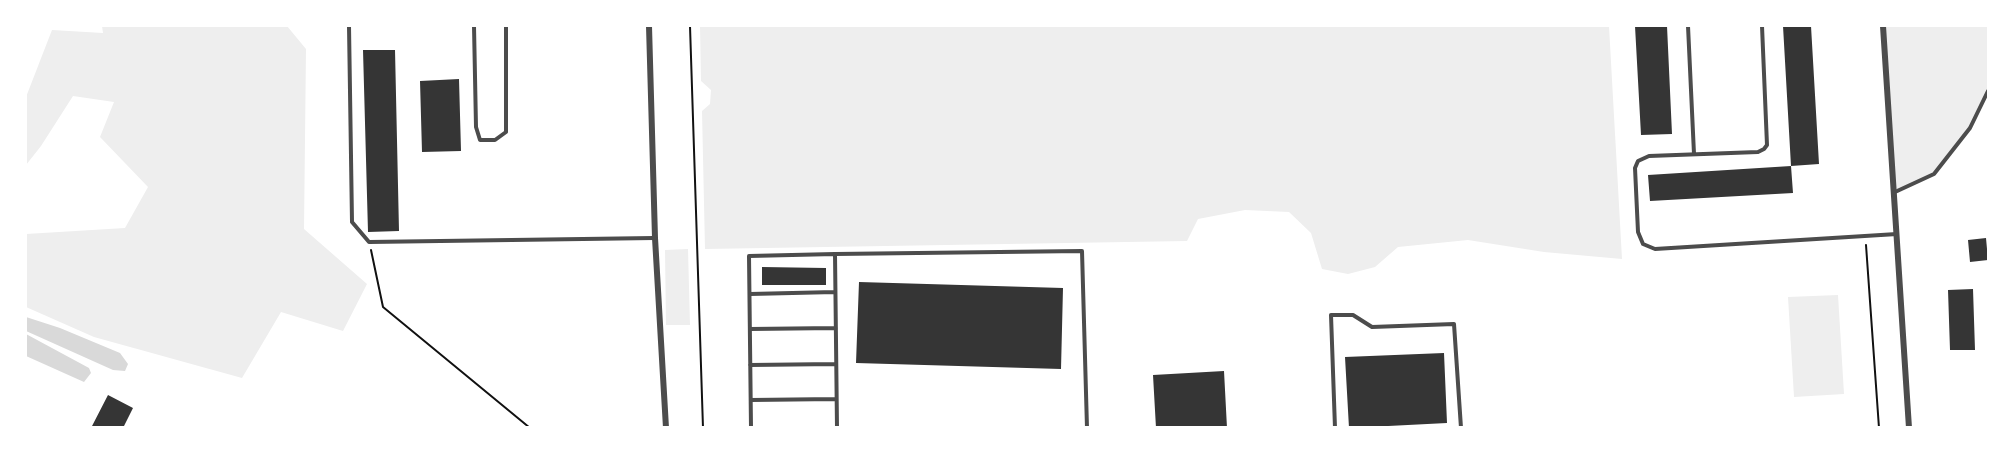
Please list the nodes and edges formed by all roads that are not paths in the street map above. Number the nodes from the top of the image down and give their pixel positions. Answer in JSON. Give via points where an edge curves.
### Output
{"nodes":[{"id":1,"x":349,"y":26,"type":"edge"},
{"id":2,"x":474,"y":26,"type":"edge"},
{"id":3,"x":506,"y":26,"type":"edge"},
{"id":4,"x":649,"y":26,"type":"edge"},
{"id":5,"x":1688,"y":26,"type":"edge"},
{"id":6,"x":1762,"y":26,"type":"edge"},
{"id":7,"x":1883,"y":26,"type":"edge"},
{"id":8,"x":1989,"y":91,"type":"edge"},
{"id":9,"x":1694,"y":154,"type":"junction"},
{"id":10,"x":1895,"y":192,"type":"junction"},
{"id":11,"x":1898,"y":234,"type":"junction"},
{"id":12,"x":655,"y":238,"type":"junction"},
{"id":13,"x":835,"y":254,"type":"junction"},
{"id":14,"x":836,"y":292,"type":"junction"},
{"id":15,"x":750,"y":294,"type":"junction"},
{"id":16,"x":836,"y":328,"type":"junction"},
{"id":17,"x":750,"y":329,"type":"junction"},
{"id":18,"x":836,"y":364,"type":"junction"},
{"id":19,"x":750,"y":365,"type":"junction"},
{"id":20,"x":836,"y":399,"type":"junction"},
{"id":21,"x":751,"y":400,"type":"junction"},
{"id":22,"x":666,"y":428,"type":"edge"},
{"id":23,"x":751,"y":428,"type":"edge"},
{"id":24,"x":837,"y":428,"type":"edge"},
{"id":25,"x":1087,"y":428,"type":"edge"},
{"id":26,"x":1335,"y":428,"type":"edge"},
{"id":27,"x":1461,"y":428,"type":"edge"},
{"id":28,"x":1909,"y":428,"type":"edge"}],
"edges":[{"from":1,"to":12,"type":"lane","via":[[352,222],[369,242]]},
{"from":2,"to":3,"type":"lane","via":[[476,128],[480,140],[495,140],[506,132]]},
{"from":4,"to":12,"type":"street"},
{"from":5,"to":9,"type":"lane"},
{"from":6,"to":9,"type":"lane","via":[[1767,145],[1758,152]]},
{"from":7,"to":10,"type":"street"},
{"from":8,"to":10,"type":"lane","via":[[1970,128],[1934,174]]},
{"from":9,"to":11,"type":"lane","via":[[1649,156],[1638,161],[1635,179],[1642,244],[1655,249]]},
{"from":10,"to":11,"type":"street"},
{"from":11,"to":28,"type":"street"},
{"from":12,"to":22,"type":"street"},
{"from":13,"to":14,"type":"lane"},
{"from":13,"to":15,"type":"lane","via":[[749,256]]},
{"from":13,"to":25,"type":"lane","via":[[1082,250]]},
{"from":14,"to":15,"type":"lane"},
{"from":14,"to":16,"type":"lane"},
{"from":15,"to":17,"type":"lane"},
{"from":16,"to":17,"type":"lane"},
{"from":16,"to":18,"type":"lane"},
{"from":17,"to":19,"type":"lane"},
{"from":18,"to":19,"type":"lane"},
{"from":18,"to":20,"type":"lane"},
{"from":19,"to":21,"type":"lane"},
{"from":20,"to":21,"type":"lane"},
{"from":20,"to":24,"type":"lane"},
{"from":21,"to":23,"type":"lane"},
{"from":26,"to":27,"type":"lane","via":[[1331,315],[1353,315],[1372,327],[1454,324]]}]}
